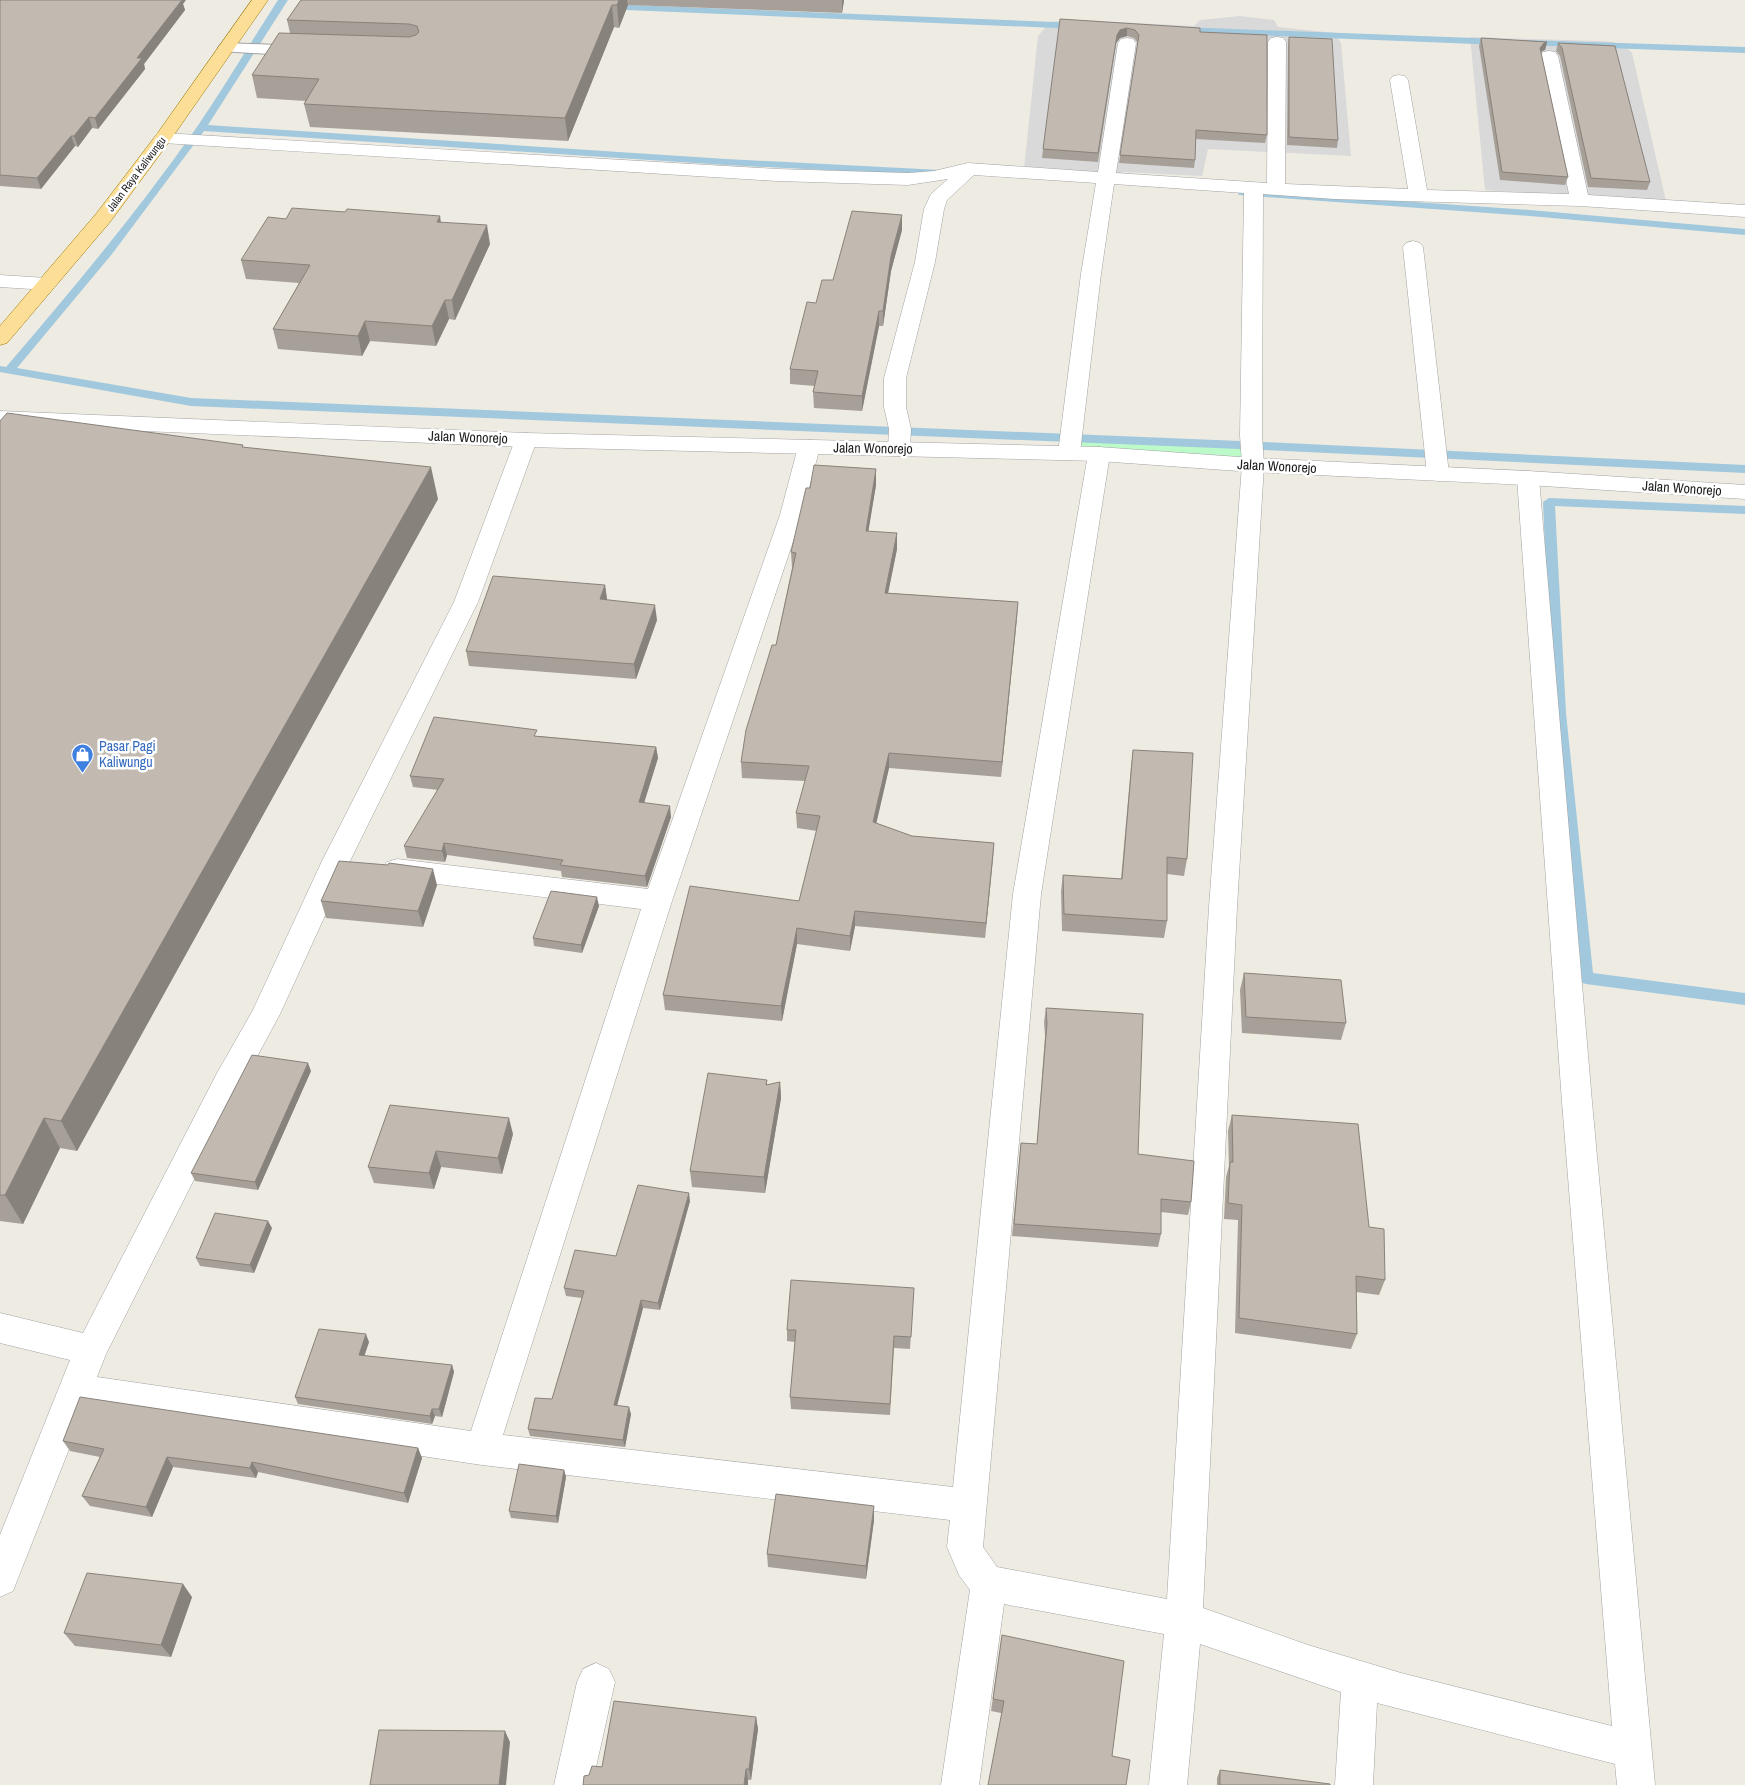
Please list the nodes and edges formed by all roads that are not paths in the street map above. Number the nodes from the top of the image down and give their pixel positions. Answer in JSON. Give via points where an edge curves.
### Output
{"nodes":[{"id":1,"x":260,"y":0,"type":"edge"},
{"id":2,"x":1277,"y":42,"type":"dead end"},
{"id":3,"x":1128,"y":43,"type":"dead end"},
{"id":4,"x":235,"y":49,"type":"junction"},
{"id":5,"x":324,"y":51,"type":"edge"},
{"id":6,"x":1549,"y":56,"type":"dead end"},
{"id":7,"x":1399,"y":80,"type":"dead end"},
{"id":8,"x":172,"y":139,"type":"junction"},
{"id":9,"x":963,"y":173,"type":"junction"},
{"id":10,"x":1105,"y":180,"type":"junction"},
{"id":11,"x":1276,"y":189,"type":"junction"},
{"id":12,"x":1254,"y":191,"type":"junction"},
{"id":13,"x":1419,"y":196,"type":"junction"},
{"id":14,"x":1580,"y":200,"type":"junction"},
{"id":15,"x":1745,"y":211,"type":"edge"},
{"id":16,"x":1413,"y":247,"type":"dead end"},
{"id":17,"x":0,"y":281,"type":"edge"},
{"id":18,"x":47,"y":284,"type":"junction"},
{"id":19,"x":0,"y":339,"type":"edge"},
{"id":20,"x":0,"y":418,"type":"edge"},
{"id":21,"x":900,"y":439,"type":"junction"},
{"id":22,"x":526,"y":440,"type":"junction"},
{"id":23,"x":1078,"y":444,"type":"junction"},
{"id":24,"x":809,"y":446,"type":"junction"},
{"id":25,"x":1252,"y":451,"type":"junction"},
{"id":26,"x":1437,"y":460,"type":"junction"},
{"id":27,"x":1528,"y":478,"type":"junction"},
{"id":28,"x":1745,"y":492,"type":"edge"},
{"id":29,"x":336,"y":861,"type":"junction"},
{"id":30,"x":658,"y":901,"type":"junction"},
{"id":31,"x":0,"y":1328,"type":"edge"},
{"id":32,"x":91,"y":1350,"type":"junction"},
{"id":33,"x":76,"y":1389,"type":"junction"},
{"id":34,"x":482,"y":1449,"type":"junction"},
{"id":35,"x":970,"y":1506,"type":"junction"},
{"id":36,"x":0,"y":1579,"type":"edge"},
{"id":37,"x":989,"y":1583,"type":"junction"},
{"id":38,"x":1184,"y":1620,"type":"junction"},
{"id":39,"x":1360,"y":1680,"type":"junction"},
{"id":40,"x":596,"y":1682,"type":"dead end"},
{"id":41,"x":1635,"y":1768,"type":"edge"},
{"id":42,"x":573,"y":1785,"type":"edge"},
{"id":43,"x":960,"y":1785,"type":"edge"},
{"id":44,"x":1168,"y":1785,"type":"edge"},
{"id":45,"x":1354,"y":1785,"type":"edge"}],
"edges":[{"from":1,"to":4,"type":"main road","name":"Jalan Raya Kaliwungu"},
{"from":2,"to":11,"type":"street"},
{"from":3,"to":10,"type":"street"},
{"from":4,"to":5,"type":"lane"},
{"from":4,"to":8,"type":"main road","name":"Jalan Raya Kaliwungu"},
{"from":6,"to":14,"type":"street"},
{"from":7,"to":13,"type":"street"},
{"from":8,"to":9,"type":"street","via":[[778,175],[908,179]]},
{"from":8,"to":18,"type":"main road","name":"Jalan Raya Kaliwungu"},
{"from":9,"to":10,"type":"street"},
{"from":9,"to":21,"type":"street","via":[[938,198],[934,210],[925,262],[895,378]]},
{"from":10,"to":12,"type":"street"},
{"from":10,"to":23,"type":"street"},
{"from":11,"to":12,"type":"street"},
{"from":11,"to":13,"type":"street"},
{"from":12,"to":25,"type":"street"},
{"from":13,"to":14,"type":"street"},
{"from":14,"to":15,"type":"street"},
{"from":16,"to":26,"type":"street"},
{"from":17,"to":18,"type":"street"},
{"from":18,"to":19,"type":"main road","name":"Jalan Raya Kaliwungu"},
{"from":20,"to":22,"type":"street","name":"Jalan Wonorejo"},
{"from":21,"to":23,"type":"street","name":"Jalan Wonorejo"},
{"from":21,"to":24,"type":"street","name":"Jalan Wonorejo"},
{"from":22,"to":24,"type":"street","name":"Jalan Wonorejo"},
{"from":22,"to":29,"type":"street","via":[[466,602]]},
{"from":23,"to":25,"type":"street","name":"Jalan Wonorejo"},
{"from":23,"to":35,"type":"street","via":[[1027,894]]},
{"from":24,"to":30,"type":"street","via":[[790,514]]},
{"from":25,"to":26,"type":"street","name":"Jalan Wonorejo"},
{"from":25,"to":38,"type":"street"},
{"from":26,"to":27,"type":"street","name":"Jalan Wonorejo"},
{"from":27,"to":28,"type":"street","name":"Jalan Wonorejo"},
{"from":27,"to":41,"type":"street","via":[[1578,1112]]},
{"from":29,"to":30,"type":"street"},
{"from":29,"to":32,"type":"street","via":[[266,1014]]},
{"from":30,"to":34,"type":"street"},
{"from":31,"to":32,"type":"street"},
{"from":32,"to":33,"type":"street"},
{"from":33,"to":34,"type":"street"},
{"from":33,"to":36,"type":"street"},
{"from":34,"to":35,"type":"street"},
{"from":35,"to":37,"type":"street","via":[[966,1547],[978,1575]]},
{"from":37,"to":38,"type":"street"},
{"from":37,"to":43,"type":"street"},
{"from":38,"to":39,"type":"street"},
{"from":38,"to":44,"type":"street"},
{"from":39,"to":41,"type":"street"},
{"from":39,"to":45,"type":"street"},
{"from":40,"to":42,"type":"street"}]}
